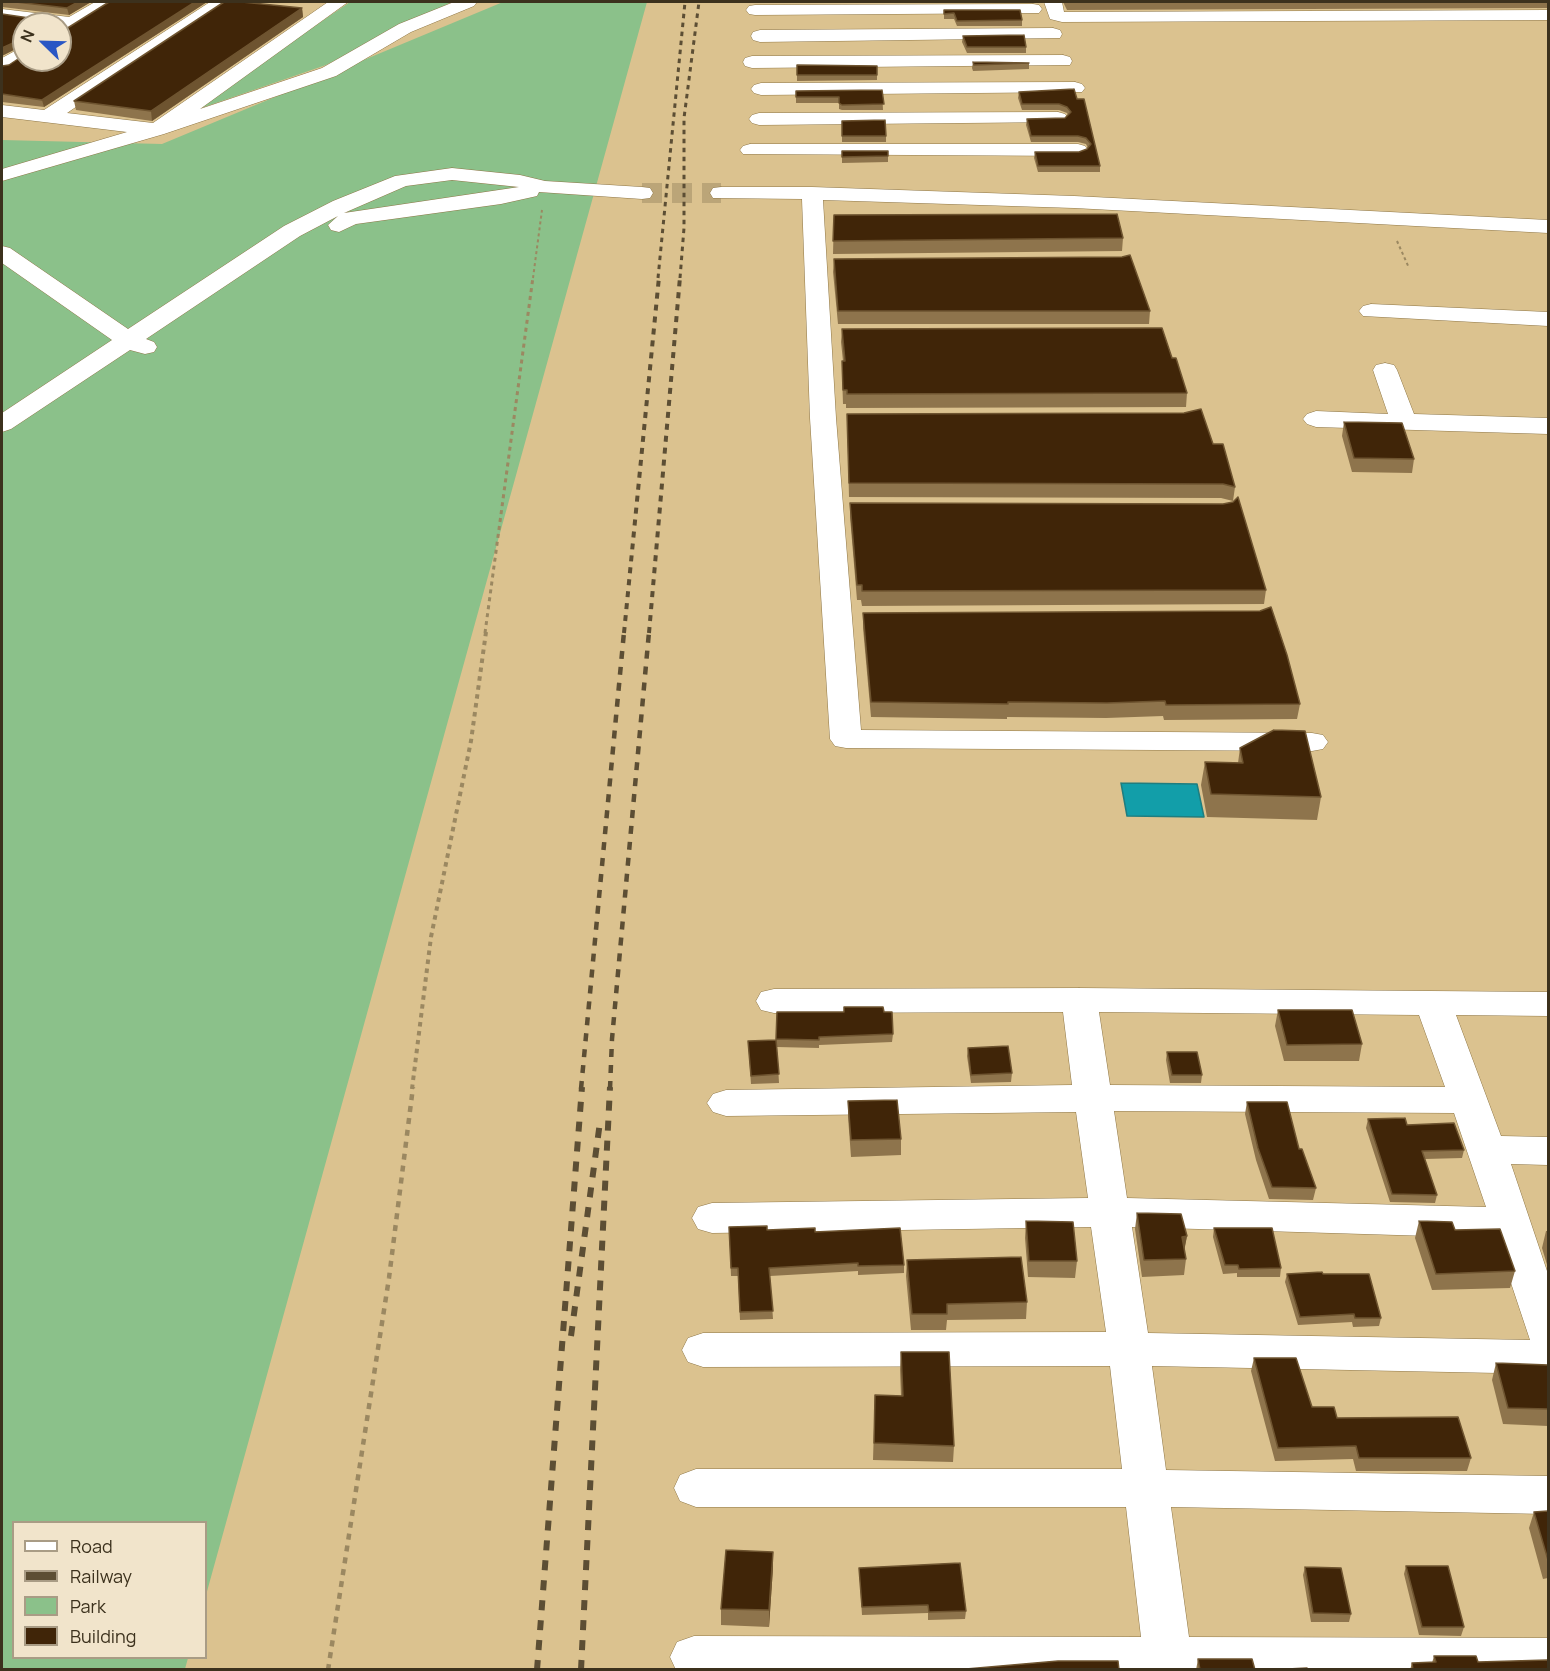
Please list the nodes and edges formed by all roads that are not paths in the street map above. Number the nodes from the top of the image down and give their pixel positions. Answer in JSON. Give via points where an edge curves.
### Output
{"nodes":[{"id":1,"x":107,"y":2,"type":"edge"},
{"id":2,"x":221,"y":2,"type":"edge"},
{"id":3,"x":468,"y":2,"type":"edge"},
{"id":4,"x":1053,"y":2,"type":"edge"},
{"id":5,"x":332,"y":6,"type":"edge"},
{"id":6,"x":907,"y":6,"type":"edge"},
{"id":7,"x":302,"y":9,"type":"edge"},
{"id":8,"x":1033,"y":9,"type":"dead end"},
{"id":9,"x":755,"y":10,"type":"dead end"},
{"id":10,"x":1548,"y":15,"type":"edge"},
{"id":11,"x":72,"y":22,"type":"edge"},
{"id":12,"x":909,"y":34,"type":"junction"},
{"id":13,"x":1053,"y":34,"type":"dead end"},
{"id":14,"x":759,"y":36,"type":"dead end"},
{"id":15,"x":912,"y":61,"type":"junction"},
{"id":16,"x":1063,"y":61,"type":"dead end"},
{"id":17,"x":752,"y":62,"type":"dead end"},
{"id":18,"x":915,"y":88,"type":"junction"},
{"id":19,"x":1075,"y":88,"type":"edge"},
{"id":20,"x":761,"y":89,"type":"dead end"},
{"id":21,"x":2,"y":111,"type":"edge"},
{"id":22,"x":47,"y":117,"type":"junction"},
{"id":23,"x":919,"y":118,"type":"junction"},
{"id":24,"x":1058,"y":118,"type":"edge"},
{"id":25,"x":759,"y":119,"type":"dead end"},
{"id":26,"x":157,"y":130,"type":"junction"},
{"id":27,"x":923,"y":149,"type":"junction"},
{"id":28,"x":750,"y":150,"type":"dead end"},
{"id":29,"x":1077,"y":150,"type":"edge"},
{"id":30,"x":2,"y":175,"type":"edge"},
{"id":31,"x":545,"y":188,"type":"junction"},
{"id":32,"x":642,"y":193,"type":"tunnel mouth"},
{"id":33,"x":721,"y":193,"type":"tunnel mouth"},
{"id":34,"x":812,"y":193,"type":"junction"},
{"id":35,"x":932,"y":196,"type":"junction"},
{"id":36,"x":345,"y":212,"type":"junction"},
{"id":37,"x":1548,"y":228,"type":"edge"},
{"id":38,"x":2,"y":253,"type":"edge"},
{"id":39,"x":1371,"y":310,"type":"dead end"},
{"id":40,"x":1548,"y":319,"type":"edge"},
{"id":41,"x":138,"y":344,"type":"junction"},
{"id":42,"x":1385,"y":370,"type":"dead end"},
{"id":43,"x":1316,"y":419,"type":"dead end"},
{"id":44,"x":1404,"y":422,"type":"junction"},
{"id":45,"x":2,"y":424,"type":"edge"},
{"id":46,"x":1548,"y":426,"type":"edge"},
{"id":47,"x":2,"y":446,"type":"edge"},
{"id":48,"x":1312,"y":742,"type":"dead end"},
{"id":49,"x":1079,"y":1000,"type":"junction"},
{"id":50,"x":774,"y":1001,"type":"dead end"},
{"id":51,"x":1433,"y":1003,"type":"junction"},
{"id":52,"x":1548,"y":1004,"type":"edge"},
{"id":53,"x":1091,"y":1098,"type":"junction"},
{"id":54,"x":1469,"y":1100,"type":"junction"},
{"id":55,"x":726,"y":1103,"type":"dead end"},
{"id":56,"x":1487,"y":1150,"type":"junction"},
{"id":57,"x":1548,"y":1151,"type":"edge"},
{"id":58,"x":1109,"y":1212,"type":"junction"},
{"id":59,"x":712,"y":1218,"type":"dead end"},
{"id":60,"x":1511,"y":1223,"type":"junction"},
{"id":61,"x":1548,"y":1334,"type":"edge"},
{"id":62,"x":1129,"y":1349,"type":"junction"},
{"id":63,"x":703,"y":1350,"type":"dead end"},
{"id":64,"x":1548,"y":1357,"type":"edge"},
{"id":65,"x":696,"y":1488,"type":"dead end"},
{"id":66,"x":1146,"y":1488,"type":"junction"},
{"id":67,"x":1548,"y":1495,"type":"edge"},
{"id":68,"x":694,"y":1657,"type":"dead end"},
{"id":69,"x":1548,"y":1659,"type":"edge"},
{"id":70,"x":1168,"y":1663,"type":"edge"}],
"edges":[{"from":1,"to":11,"type":"street"},
{"from":2,"to":22,"type":"street"},
{"from":3,"to":26,"type":"street","via":[[405,28],[329,72]]},
{"from":4,"to":10,"type":"street","via":[[1056,15],[1062,17]]},
{"from":5,"to":7,"type":"street"},
{"from":5,"to":26,"type":"street"},
{"from":6,"to":8,"type":"street"},
{"from":6,"to":9,"type":"street"},
{"from":6,"to":12,"type":"street"},
{"from":12,"to":13,"type":"street"},
{"from":12,"to":14,"type":"street"},
{"from":12,"to":15,"type":"street"},
{"from":15,"to":16,"type":"street"},
{"from":15,"to":17,"type":"street"},
{"from":15,"to":18,"type":"street"},
{"from":18,"to":19,"type":"street"},
{"from":18,"to":20,"type":"street"},
{"from":18,"to":23,"type":"street"},
{"from":21,"to":22,"type":"street"},
{"from":22,"to":26,"type":"street"},
{"from":23,"to":24,"type":"street"},
{"from":23,"to":25,"type":"street"},
{"from":23,"to":27,"type":"street"},
{"from":26,"to":30,"type":"street"},
{"from":27,"to":28,"type":"street"},
{"from":27,"to":29,"type":"street"},
{"from":27,"to":35,"type":"street"},
{"from":31,"to":32,"type":"street"},
{"from":31,"to":36,"type":"street","via":[[501,198]]},
{"from":31,"to":36,"type":"street","via":[[485,177],[429,176],[402,180]]},
{"from":33,"to":34,"type":"street"},
{"from":34,"to":35,"type":"street"},
{"from":34,"to":48,"type":"street","via":[[827,263],[850,617],[846,740]]},
{"from":35,"to":37,"type":"street"},
{"from":36,"to":41,"type":"street"},
{"from":38,"to":41,"type":"street"},
{"from":39,"to":40,"type":"street"},
{"from":41,"to":45,"type":"street"},
{"from":41,"to":47,"type":"street"},
{"from":42,"to":44,"type":"street"},
{"from":43,"to":44,"type":"street"},
{"from":44,"to":46,"type":"street"},
{"from":49,"to":50,"type":"street"},
{"from":49,"to":51,"type":"street"},
{"from":49,"to":53,"type":"street"},
{"from":51,"to":52,"type":"street"},
{"from":51,"to":54,"type":"street"},
{"from":53,"to":54,"type":"street"},
{"from":53,"to":55,"type":"street"},
{"from":53,"to":58,"type":"street"},
{"from":54,"to":56,"type":"street"},
{"from":56,"to":57,"type":"street"},
{"from":56,"to":60,"type":"street"},
{"from":58,"to":59,"type":"street"},
{"from":58,"to":60,"type":"street"},
{"from":58,"to":62,"type":"street"},
{"from":60,"to":61,"type":"street"},
{"from":62,"to":63,"type":"street"},
{"from":62,"to":64,"type":"street"},
{"from":62,"to":66,"type":"street"},
{"from":65,"to":66,"type":"street"},
{"from":66,"to":67,"type":"street"},
{"from":66,"to":70,"type":"street"},
{"from":68,"to":70,"type":"street"},
{"from":69,"to":70,"type":"street"}]}
